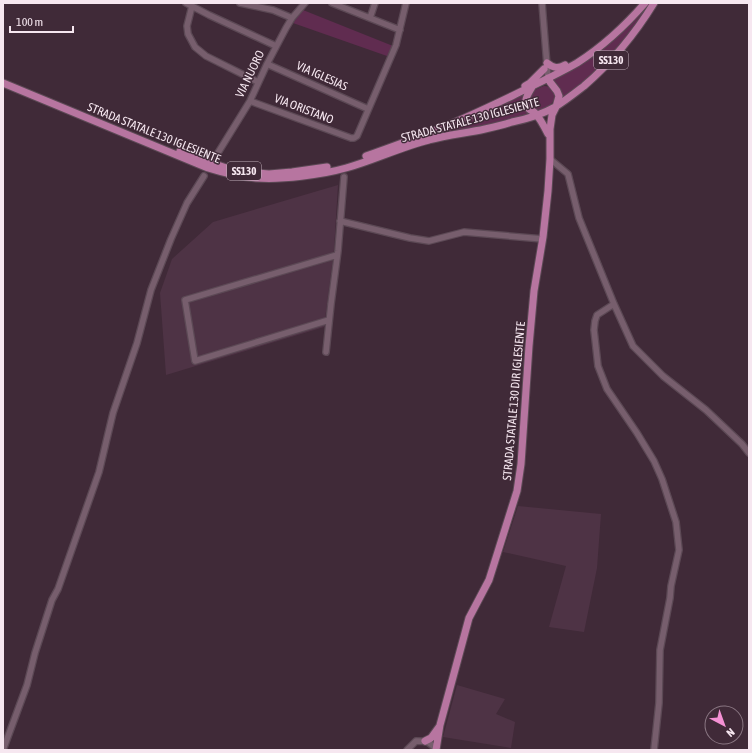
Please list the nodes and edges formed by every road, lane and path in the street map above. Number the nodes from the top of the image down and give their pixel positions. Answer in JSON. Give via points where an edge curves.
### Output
{"nodes":[{"id":1,"x":186,"y":3,"type":"edge"},
{"id":2,"x":240,"y":3,"type":"edge"},
{"id":3,"x":305,"y":3,"type":"edge"},
{"id":4,"x":332,"y":3,"type":"edge"},
{"id":5,"x":375,"y":3,"type":"edge"},
{"id":6,"x":406,"y":3,"type":"edge"},
{"id":7,"x":542,"y":3,"type":"edge"},
{"id":8,"x":645,"y":3,"type":"edge"},
{"id":9,"x":654,"y":3,"type":"edge"},
{"id":10,"x":192,"y":6,"type":"junction"},
{"id":11,"x":292,"y":18,"type":"junction"},
{"id":12,"x":370,"y":18,"type":"junction"},
{"id":13,"x":400,"y":30,"type":"junction"},
{"id":14,"x":276,"y":46,"type":"junction"},
{"id":15,"x":578,"y":62,"type":"junction"},
{"id":16,"x":267,"y":64,"type":"junction"},
{"id":17,"x":546,"y":64,"type":"junction"},
{"id":18,"x":3,"y":78,"type":"edge"},
{"id":19,"x":548,"y":78,"type":"junction"},
{"id":20,"x":3,"y":82,"type":"edge"},
{"id":21,"x":258,"y":82,"type":"junction"},
{"id":22,"x":533,"y":86,"type":"junction"},
{"id":23,"x":250,"y":100,"type":"junction"},
{"id":24,"x":504,"y":100,"type":"junction"},
{"id":25,"x":556,"y":107,"type":"junction"},
{"id":26,"x":368,"y":109,"type":"junction"},
{"id":27,"x":536,"y":116,"type":"junction"},
{"id":28,"x":550,"y":138,"type":"junction"},
{"id":29,"x":216,"y":156,"type":"dead end"},
{"id":30,"x":550,"y":159,"type":"junction"},
{"id":31,"x":204,"y":176,"type":"dead end"},
{"id":32,"x":344,"y":177,"type":"dead end"},
{"id":33,"x":340,"y":221,"type":"junction"},
{"id":34,"x":543,"y":239,"type":"junction"},
{"id":35,"x":337,"y":255,"type":"junction"},
{"id":36,"x":614,"y":304,"type":"junction"},
{"id":37,"x":329,"y":320,"type":"junction"},
{"id":38,"x":326,"y":352,"type":"dead end"},
{"id":39,"x":749,"y":453,"type":"edge"},
{"id":40,"x":440,"y":726,"type":"junction"},
{"id":41,"x":425,"y":741,"type":"junction"},
{"id":42,"x":3,"y":750,"type":"edge"},
{"id":43,"x":407,"y":750,"type":"edge"},
{"id":44,"x":436,"y":750,"type":"edge"},
{"id":45,"x":654,"y":750,"type":"edge"}],
"edges":[{"from":1,"to":10,"type":"street"},
{"from":2,"to":11,"type":"street","via":[[273,10]]},
{"from":3,"to":11,"type":"street","name":"VIA NUORO"},
{"from":4,"to":12,"type":"street"},
{"from":5,"to":12,"type":"street"},
{"from":6,"to":13,"type":"street"},
{"from":7,"to":17,"type":"street"},
{"from":8,"to":15,"type":"main road","name":"STRADA STATALE 130 IGLESIENTE","number":"SS130","via":[[608,40]]},
{"from":9,"to":25,"type":"main road","name":"STRADA STATALE 130 IGLESIENTE","number":"SS130","via":[[627,43],[592,79]]},
{"from":10,"to":14,"type":"street"},
{"from":10,"to":21,"type":"street","via":[[187,26],[188,34],[195,46],[206,56]]},
{"from":11,"to":14,"type":"street","name":"VIA NUORO"},
{"from":12,"to":13,"type":"street"},
{"from":13,"to":26,"type":"street"},
{"from":14,"to":16,"type":"street","name":"VIA NUORO"},
{"from":15,"to":17,"type":"main road","via":[[573,61],[558,68]]},
{"from":15,"to":19,"type":"main road","name":"STRADA STATALE 130 IGLESIENTE","number":"SS130"},
{"from":16,"to":21,"type":"street","name":"VIA NUORO"},
{"from":16,"to":26,"type":"street","name":"VIA IGLESIAS"},
{"from":17,"to":19,"type":"street"},
{"from":17,"to":22,"type":"street"},
{"from":17,"to":24,"type":"main road","via":[[530,83],[511,93]]},
{"from":18,"to":24,"type":"main road","name":"STRADA STATALE 130 IGLESIENTE","number":"SS130","via":[[154,142],[212,163],[235,171],[269,174],[344,164],[424,135]]},
{"from":19,"to":22,"type":"main road","name":"STRADA STATALE 130 IGLESIENTE","number":"SS130"},
{"from":19,"to":25,"type":"main road","via":[[558,93]]},
{"from":20,"to":27,"type":"main road","name":"STRADA STATALE 130 IGLESIENTE","number":"SS130","via":[[208,168],[256,178],[318,174],[345,168],[429,140]]},
{"from":21,"to":23,"type":"street","name":"VIA NUORO"},
{"from":22,"to":24,"type":"main road","name":"STRADA STATALE 130 IGLESIENTE","number":"SS130"},
{"from":22,"to":27,"type":"main road","via":[[525,101]]},
{"from":23,"to":26,"type":"street","name":"VIA ORISTANO","via":[[351,138],[356,136]]},
{"from":23,"to":29,"type":"street","name":"VIA NUORO"},
{"from":25,"to":27,"type":"main road","name":"STRADA STATALE 130 IGLESIENTE","number":"SS130"},
{"from":25,"to":28,"type":"main road","name":"STRADA STATALE 130 DIR IGLESIENTE","via":[[550,126]]},
{"from":27,"to":28,"type":"main road","name":"STRADA STATALE 130 DIR IGLESIENTE","via":[[545,126]]},
{"from":28,"to":30,"type":"main road","name":"STRADA STATALE 130 DIR IGLESIENTE"},
{"from":30,"to":34,"type":"main road","name":"STRADA STATALE 130 DIR IGLESIENTE"},
{"from":30,"to":36,"type":"street","via":[[568,174],[579,218]]},
{"from":31,"to":42,"type":"street","via":[[187,203],[151,290],[137,343],[113,412],[99,472],[52,600],[27,684]]},
{"from":32,"to":33,"type":"street"},
{"from":33,"to":34,"type":"street","via":[[428,240],[464,232]]},
{"from":33,"to":35,"type":"street"},
{"from":34,"to":40,"type":"main road","name":"STRADA STATALE 130 DIR IGLESIENTE","via":[[534,290],[518,491],[489,580],[469,618]]},
{"from":35,"to":37,"type":"street"},
{"from":35,"to":37,"type":"street","via":[[185,300],[195,361]]},
{"from":36,"to":39,"type":"street","via":[[633,346],[663,376],[706,410]]},
{"from":36,"to":45,"type":"street","via":[[597,315],[595,321],[598,366],[607,389],[654,461],[662,479],[676,522],[679,550],[660,650],[659,703]]},
{"from":37,"to":38,"type":"street"},
{"from":40,"to":41,"type":"main road","via":[[431,738]]},
{"from":40,"to":44,"type":"main road","name":"STRADA STATALE 130 DIR IGLESIENTE"},
{"from":41,"to":43,"type":"street","via":[[416,741]]},
{"from":41,"to":44,"type":"street"}]}
